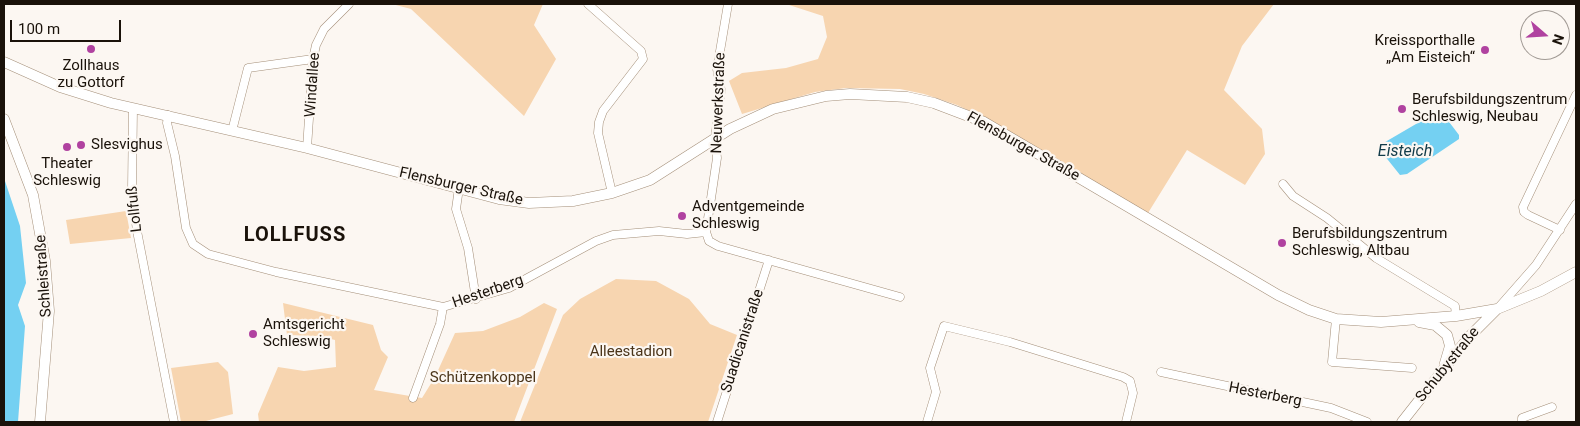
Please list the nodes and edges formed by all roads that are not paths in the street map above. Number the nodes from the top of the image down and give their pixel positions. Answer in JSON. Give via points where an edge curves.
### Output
{"nodes":[{"id":1,"x":349,"y":4,"type":"edge"},
{"id":2,"x":588,"y":4,"type":"edge"},
{"id":3,"x":728,"y":4,"type":"edge"},
{"id":4,"x":313,"y":59,"type":"junction"},
{"id":5,"x":4,"y":62,"type":"edge"},
{"id":6,"x":23,"y":70,"type":"junction"},
{"id":7,"x":4,"y":72,"type":"edge"},
{"id":8,"x":1576,"y":95,"type":"edge"},
{"id":9,"x":133,"y":108,"type":"junction"},
{"id":10,"x":168,"y":115,"type":"junction"},
{"id":11,"x":4,"y":119,"type":"edge"},
{"id":12,"x":4,"y":125,"type":"edge"},
{"id":13,"x":232,"y":131,"type":"junction"},
{"id":14,"x":10,"y":135,"type":"junction"},
{"id":15,"x":715,"y":139,"type":"junction"},
{"id":16,"x":307,"y":148,"type":"junction"},
{"id":17,"x":1283,"y":184,"type":"dead end"},
{"id":18,"x":459,"y":188,"type":"junction"},
{"id":19,"x":612,"y":193,"type":"junction"},
{"id":20,"x":1576,"y":204,"type":"edge"},
{"id":21,"x":1560,"y":230,"type":"junction"},
{"id":22,"x":706,"y":232,"type":"junction"},
{"id":23,"x":769,"y":260,"type":"junction"},
{"id":24,"x":1576,"y":272,"type":"edge"},
{"id":25,"x":900,"y":297,"type":"dead end"},
{"id":26,"x":476,"y":299,"type":"junction"},
{"id":27,"x":442,"y":307,"type":"junction"},
{"id":28,"x":1497,"y":309,"type":"junction"},
{"id":29,"x":1456,"y":316,"type":"junction"},
{"id":30,"x":1336,"y":319,"type":"junction"},
{"id":31,"x":1408,"y":320,"type":"junction"},
{"id":32,"x":1412,"y":368,"type":"dead end"},
{"id":33,"x":1442,"y":371,"type":"junction"},
{"id":34,"x":1161,"y":372,"type":"dead end"},
{"id":35,"x":413,"y":398,"type":"dead end"},
{"id":36,"x":1552,"y":408,"type":"dead end"},
{"id":37,"x":40,"y":422,"type":"edge"},
{"id":38,"x":174,"y":422,"type":"edge"},
{"id":39,"x":717,"y":422,"type":"edge"},
{"id":40,"x":927,"y":422,"type":"edge"},
{"id":41,"x":1126,"y":422,"type":"edge"},
{"id":42,"x":1367,"y":422,"type":"edge"},
{"id":43,"x":1402,"y":422,"type":"edge"},
{"id":44,"x":1522,"y":422,"type":"edge"}],
"edges":[{"from":1,"to":4,"type":"street","name":"Windallee","via":[[324,29]]},
{"from":2,"to":19,"type":"street","via":[[641,52],[643,59],[603,111],[600,122],[598,133]]},
{"from":3,"to":15,"type":"street","name":"Neuwerkstraße","via":[[717,69],[721,90]]},
{"from":4,"to":13,"type":"street","via":[[248,68]]},
{"from":4,"to":16,"type":"street","name":"Windallee"},
{"from":5,"to":6,"type":"street"},
{"from":6,"to":7,"type":"street"},
{"from":6,"to":9,"type":"street","via":[[67,90]]},
{"from":8,"to":21,"type":"street","via":[[1523,207],[1528,215]]},
{"from":9,"to":10,"type":"street","name":"Flensburger Straße"},
{"from":9,"to":38,"type":"street","name":"Lollfuß","via":[[132,190],[136,232]]},
{"from":10,"to":13,"type":"street","name":"Flensburger Straße"},
{"from":10,"to":27,"type":"street","name":"Hesterberg","via":[[186,228],[193,244],[200,250],[233,262]]},
{"from":11,"to":14,"type":"street","name":"Schleistraße"},
{"from":12,"to":14,"type":"street","name":"Schleistraße"},
{"from":13,"to":16,"type":"street","name":"Flensburger Straße"},
{"from":14,"to":37,"type":"street","name":"Schleistraße","via":[[33,195],[46,261],[48,311]]},
{"from":15,"to":19,"type":"street","name":"Flensburger Straße","via":[[650,180]]},
{"from":15,"to":22,"type":"street","name":"Neuwerkstraße","via":[[717,158]]},
{"from":15,"to":30,"type":"street","name":"Flensburger Straße","via":[[773,109],[826,96],[896,96],[934,103],[984,122],[1272,292]]},
{"from":16,"to":18,"type":"street","name":"Flensburger Straße"},
{"from":17,"to":29,"type":"street","via":[[1293,196],[1327,218],[1376,258],[1455,306]]},
{"from":18,"to":19,"type":"street","name":"Flensburger Straße","via":[[529,204],[573,201]]},
{"from":18,"to":26,"type":"street","via":[[456,209],[468,248]]},
{"from":20,"to":21,"type":"street"},
{"from":21,"to":28,"type":"street","via":[[1536,265]]},
{"from":22,"to":23,"type":"street","via":[[709,241],[718,246]]},
{"from":22,"to":26,"type":"street","name":"Hesterberg","via":[[658,231],[614,235],[596,241],[509,288]]},
{"from":23,"to":25,"type":"street"},
{"from":23,"to":39,"type":"street","name":"Suadicanistraße"},
{"from":24,"to":28,"type":"street","name":"Flensburger Straße"},
{"from":26,"to":27,"type":"street","name":"Hesterberg"},
{"from":27,"to":35,"type":"street","via":[[440,324]]},
{"from":28,"to":29,"type":"street","name":"Flensburger Straße"},
{"from":28,"to":33,"type":"street","name":"Schubystraße"},
{"from":29,"to":31,"type":"street","name":"Flensburger Straße"},
{"from":30,"to":31,"type":"street","name":"Flensburger Straße","via":[[1361,322]]},
{"from":30,"to":32,"type":"street","via":[[1332,362]]},
{"from":31,"to":33,"type":"street","via":[[1435,325],[1447,335],[1450,346]]},
{"from":33,"to":43,"type":"street","name":"Schubystraße"},
{"from":34,"to":42,"type":"street","name":"Hesterberg","via":[[1331,408]]},
{"from":36,"to":44,"type":"street","via":[[1522,418]]},
{"from":40,"to":41,"type":"street","via":[[936,392],[930,368],[944,326],[1010,342],[1123,377],[1130,381],[1133,393]]}]}
